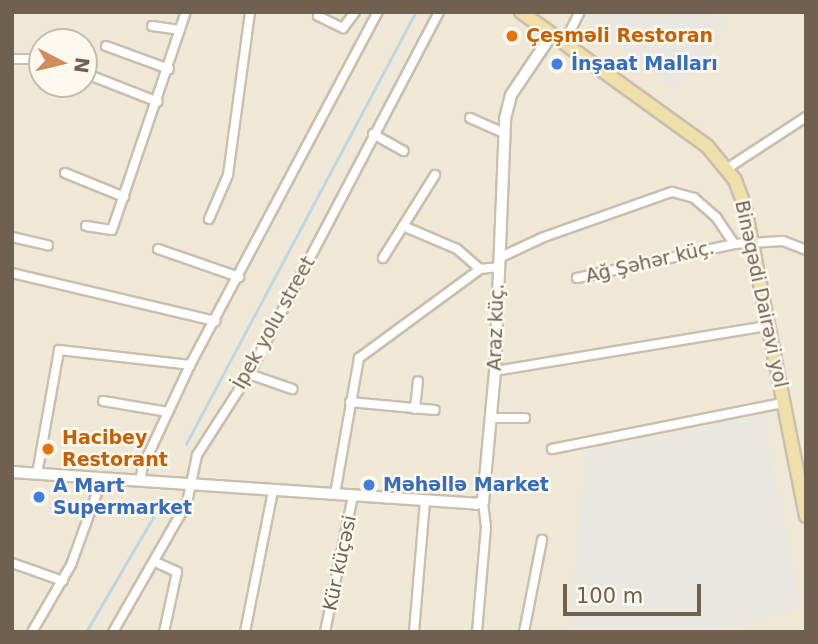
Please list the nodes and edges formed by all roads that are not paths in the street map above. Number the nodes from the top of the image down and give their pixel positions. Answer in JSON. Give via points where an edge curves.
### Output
{"nodes":[{"id":1,"x":186,"y":12,"type":"edge"},
{"id":2,"x":250,"y":12,"type":"edge"},
{"id":3,"x":355,"y":12,"type":"edge"},
{"id":4,"x":377,"y":12,"type":"edge"},
{"id":5,"x":439,"y":12,"type":"edge"},
{"id":6,"x":521,"y":12,"type":"edge"},
{"id":7,"x":580,"y":12,"type":"edge"},
{"id":8,"x":318,"y":16,"type":"dead end"},
{"id":9,"x":152,"y":26,"type":"dead end"},
{"id":10,"x":180,"y":30,"type":"junction"},
{"id":11,"x":552,"y":34,"type":"junction"},
{"id":12,"x":564,"y":43,"type":"junction"},
{"id":13,"x":106,"y":46,"type":"dead end"},
{"id":14,"x":169,"y":69,"type":"junction"},
{"id":15,"x":98,"y":78,"type":"edge"},
{"id":16,"x":158,"y":102,"type":"junction"},
{"id":17,"x":806,"y":117,"type":"edge"},
{"id":18,"x":470,"y":118,"type":"dead end"},
{"id":19,"x":503,"y":133,"type":"junction"},
{"id":20,"x":373,"y":134,"type":"junction"},
{"id":21,"x":404,"y":151,"type":"dead end"},
{"id":22,"x":728,"y":168,"type":"junction"},
{"id":23,"x":65,"y":173,"type":"dead end"},
{"id":24,"x":435,"y":174,"type":"dead end"},
{"id":25,"x":124,"y":197,"type":"junction"},
{"id":26,"x":209,"y":219,"type":"dead end"},
{"id":27,"x":86,"y":226,"type":"dead end"},
{"id":28,"x":404,"y":226,"type":"junction"},
{"id":29,"x":12,"y":237,"type":"edge"},
{"id":30,"x":751,"y":243,"type":"junction"},
{"id":31,"x":734,"y":244,"type":"junction"},
{"id":32,"x":48,"y":245,"type":"dead end"},
{"id":33,"x":158,"y":249,"type":"dead end"},
{"id":34,"x":806,"y":250,"type":"edge"},
{"id":35,"x":383,"y":258,"type":"dead end"},
{"id":36,"x":500,"y":262,"type":"junction"},
{"id":37,"x":480,"y":269,"type":"junction"},
{"id":38,"x":12,"y":272,"type":"edge"},
{"id":39,"x":239,"y":277,"type":"junction"},
{"id":40,"x":577,"y":278,"type":"dead end"},
{"id":41,"x":215,"y":321,"type":"junction"},
{"id":42,"x":767,"y":326,"type":"junction"},
{"id":43,"x":190,"y":365,"type":"junction"},
{"id":44,"x":495,"y":371,"type":"junction"},
{"id":45,"x":249,"y":374,"type":"junction"},
{"id":46,"x":418,"y":381,"type":"dead end"},
{"id":47,"x":292,"y":389,"type":"dead end"},
{"id":48,"x":103,"y":401,"type":"dead end"},
{"id":49,"x":350,"y":402,"type":"junction"},
{"id":50,"x":783,"y":403,"type":"junction"},
{"id":51,"x":415,"y":408,"type":"junction"},
{"id":52,"x":435,"y":410,"type":"dead end"},
{"id":53,"x":168,"y":412,"type":"junction"},
{"id":54,"x":492,"y":418,"type":"junction"},
{"id":55,"x":525,"y":418,"type":"dead end"},
{"id":56,"x":552,"y":449,"type":"dead end"},
{"id":57,"x":12,"y":472,"type":"edge"},
{"id":58,"x":37,"y":474,"type":"junction"},
{"id":59,"x":102,"y":479,"type":"junction"},
{"id":60,"x":141,"y":481,"type":"junction"},
{"id":61,"x":193,"y":484,"type":"junction"},
{"id":62,"x":273,"y":491,"type":"junction"},
{"id":63,"x":335,"y":494,"type":"junction"},
{"id":64,"x":354,"y":495,"type":"junction"},
{"id":65,"x":425,"y":500,"type":"junction"},
{"id":66,"x":483,"y":501,"type":"junction"},
{"id":67,"x":806,"y":516,"type":"edge"},
{"id":68,"x":542,"y":540,"type":"dead end"},
{"id":69,"x":155,"y":562,"type":"junction"},
{"id":70,"x":12,"y":563,"type":"edge"},
{"id":71,"x":63,"y":581,"type":"junction"},
{"id":72,"x":32,"y":632,"type":"edge"},
{"id":73,"x":113,"y":632,"type":"edge"},
{"id":74,"x":164,"y":632,"type":"edge"},
{"id":75,"x":245,"y":632,"type":"edge"},
{"id":76,"x":325,"y":632,"type":"edge"},
{"id":77,"x":414,"y":632,"type":"edge"},
{"id":78,"x":477,"y":632,"type":"edge"},
{"id":79,"x":524,"y":632,"type":"edge"}],
"edges":[{"from":1,"to":10,"type":"street"},
{"from":2,"to":26,"type":"street","via":[[228,176]]},
{"from":3,"to":8,"type":"street","via":[[343,28]]},
{"from":4,"to":39,"type":"street"},
{"from":5,"to":20,"type":"street","name":"İpek yolu street"},
{"from":6,"to":11,"type":"main road","name":"Binəqədi Dairəvi yol"},
{"from":7,"to":12,"type":"street"},
{"from":9,"to":10,"type":"street"},
{"from":10,"to":14,"type":"street"},
{"from":11,"to":12,"type":"main road","name":"Binəqədi Dairəvi yol"},
{"from":11,"to":19,"type":"street","name":"Araz küç.","via":[[511,95]]},
{"from":12,"to":22,"type":"main road","name":"Binəqədi Dairəvi yol","via":[[707,146]]},
{"from":13,"to":14,"type":"street"},
{"from":14,"to":16,"type":"street"},
{"from":15,"to":16,"type":"street"},
{"from":16,"to":25,"type":"street"},
{"from":17,"to":22,"type":"street"},
{"from":18,"to":19,"type":"street"},
{"from":19,"to":36,"type":"street","name":"Araz küç."},
{"from":20,"to":21,"type":"street"},
{"from":20,"to":45,"type":"street","name":"İpek yolu street"},
{"from":22,"to":30,"type":"main road","name":"Binəqədi Dairəvi yol","via":[[741,194]]},
{"from":23,"to":25,"type":"street"},
{"from":24,"to":28,"type":"street"},
{"from":25,"to":27,"type":"street","via":[[112,230]]},
{"from":28,"to":35,"type":"street"},
{"from":28,"to":37,"type":"street","via":[[457,249]]},
{"from":29,"to":32,"type":"street"},
{"from":30,"to":31,"type":"street","name":"Ağ Şəhər küç."},
{"from":30,"to":34,"type":"street","name":"Ağ Şəhər küç.","via":[[790,242]]},
{"from":30,"to":42,"type":"main road","name":"Binəqədi Dairəvi yol"},
{"from":31,"to":36,"type":"street","via":[[709,210],[686,193],[672,192],[544,237]]},
{"from":31,"to":40,"type":"street","name":"Ağ Şəhər küç."},
{"from":33,"to":39,"type":"street"},
{"from":36,"to":37,"type":"street"},
{"from":36,"to":44,"type":"street","name":"Araz küç."},
{"from":37,"to":49,"type":"street","via":[[364,353],[356,366]]},
{"from":38,"to":41,"type":"street"},
{"from":39,"to":41,"type":"street"},
{"from":41,"to":43,"type":"street"},
{"from":42,"to":44,"type":"street"},
{"from":42,"to":50,"type":"main road","name":"Binəqədi Dairəvi yol"},
{"from":43,"to":53,"type":"street"},
{"from":43,"to":58,"type":"street","via":[[59,351]]},
{"from":44,"to":54,"type":"street","name":"Araz küç."},
{"from":45,"to":47,"type":"street"},
{"from":45,"to":61,"type":"street","name":"İpek yolu street","via":[[197,455]]},
{"from":46,"to":51,"type":"street"},
{"from":48,"to":53,"type":"street"},
{"from":49,"to":51,"type":"street"},
{"from":49,"to":63,"type":"street"},
{"from":50,"to":56,"type":"street"},
{"from":50,"to":67,"type":"main road","name":"Binəqədi Dairəvi yol"},
{"from":51,"to":52,"type":"street"},
{"from":53,"to":60,"type":"street","via":[[142,466]]},
{"from":54,"to":55,"type":"street"},
{"from":54,"to":66,"type":"street","name":"Araz küç."},
{"from":57,"to":58,"type":"street"},
{"from":58,"to":59,"type":"street"},
{"from":59,"to":60,"type":"street"},
{"from":59,"to":71,"type":"street","via":[[93,516]]},
{"from":60,"to":61,"type":"street"},
{"from":61,"to":62,"type":"street"},
{"from":61,"to":69,"type":"street","name":"İpek yolu street"},
{"from":62,"to":63,"type":"street"},
{"from":62,"to":75,"type":"street"},
{"from":63,"to":64,"type":"street"},
{"from":64,"to":65,"type":"street"},
{"from":64,"to":76,"type":"street","name":"Kür küçəsi"},
{"from":65,"to":66,"type":"street"},
{"from":65,"to":77,"type":"street"},
{"from":66,"to":78,"type":"street","name":"Araz küç.","via":[[486,527]]},
{"from":68,"to":79,"type":"street"},
{"from":69,"to":73,"type":"street","name":"İpek yolu street"},
{"from":69,"to":74,"type":"street","via":[[177,572]]},
{"from":70,"to":71,"type":"street"},
{"from":71,"to":72,"type":"street"}]}
